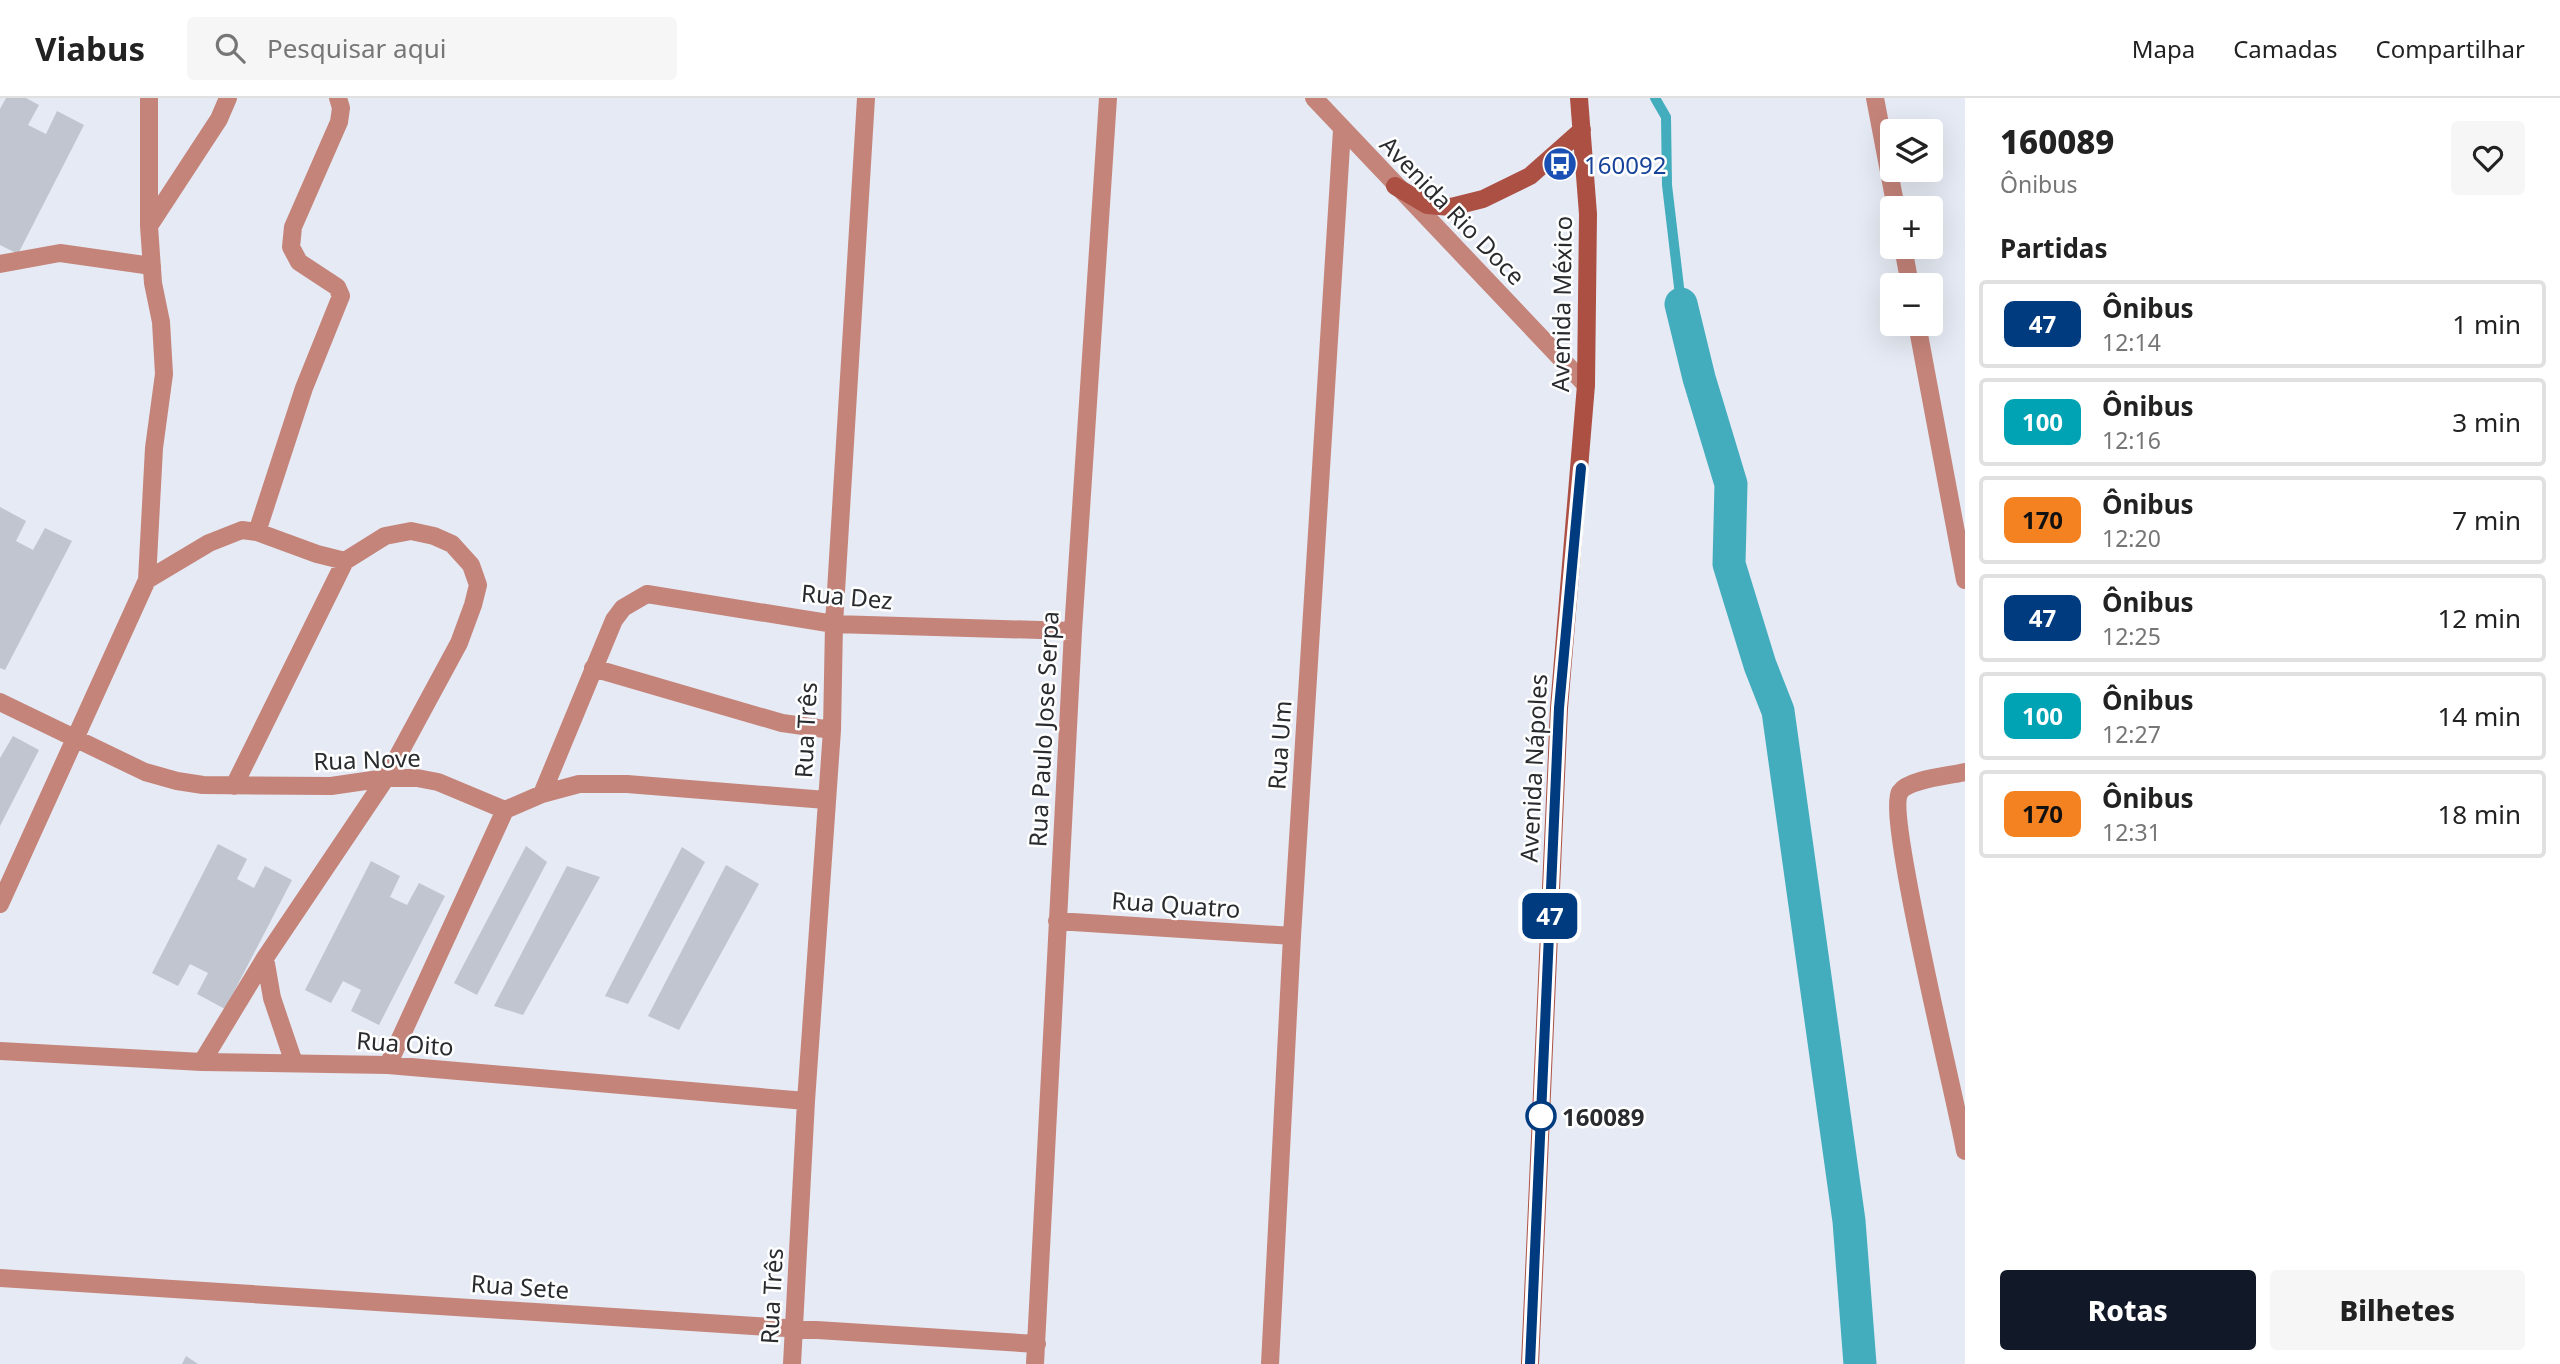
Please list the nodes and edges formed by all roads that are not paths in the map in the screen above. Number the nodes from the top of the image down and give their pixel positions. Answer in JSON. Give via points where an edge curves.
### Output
{"nodes":[{"id":1,"x":149,"y":98,"type":"edge"},
{"id":2,"x":228,"y":98,"type":"edge"},
{"id":3,"x":338,"y":98,"type":"edge"},
{"id":4,"x":866,"y":98,"type":"edge"},
{"id":5,"x":1108,"y":98,"type":"edge"},
{"id":6,"x":1314,"y":98,"type":"edge"},
{"id":7,"x":1578,"y":98,"type":"edge"},
{"id":8,"x":1875,"y":98,"type":"edge"},
{"id":9,"x":1342,"y":130,"type":"junction"},
{"id":10,"x":1582,"y":130,"type":"junction"},
{"id":11,"x":1395,"y":186,"type":"junction"},
{"id":12,"x":1894,"y":196,"type":"edge"},
{"id":13,"x":149,"y":226,"type":"junction"},
{"id":14,"x":0,"y":264,"type":"edge"},
{"id":15,"x":152,"y":266,"type":"junction"},
{"id":16,"x":1919,"y":336,"type":"edge"},
{"id":17,"x":1586,"y":385,"type":"junction"},
{"id":18,"x":1581,"y":468,"type":"joint"},
{"id":19,"x":257,"y":532,"type":"junction"},
{"id":20,"x":345,"y":561,"type":"junction"},
{"id":21,"x":147,"y":580,"type":"junction"},
{"id":22,"x":1965,"y":580,"type":"edge"},
{"id":23,"x":834,"y":624,"type":"junction"},
{"id":24,"x":1073,"y":631,"type":"junction"},
{"id":25,"x":593,"y":668,"type":"junction"},
{"id":26,"x":0,"y":702,"type":"edge"},
{"id":27,"x":832,"y":730,"type":"junction"},
{"id":28,"x":75,"y":738,"type":"junction"},
{"id":29,"x":1965,"y":772,"type":"edge"},
{"id":30,"x":386,"y":778,"type":"junction"},
{"id":31,"x":234,"y":786,"type":"junction"},
{"id":32,"x":542,"y":794,"type":"junction"},
{"id":33,"x":826,"y":800,"type":"junction"},
{"id":34,"x":505,"y":810,"type":"junction"},
{"id":35,"x":0,"y":904,"type":"edge"},
{"id":36,"x":1057,"y":921,"type":"junction"},
{"id":37,"x":1292,"y":936,"type":"junction"},
{"id":38,"x":265,"y":958,"type":"junction"},
{"id":39,"x":0,"y":1051,"type":"edge"},
{"id":40,"x":202,"y":1062,"type":"junction"},
{"id":41,"x":294,"y":1063,"type":"junction"},
{"id":42,"x":388,"y":1065,"type":"junction"},
{"id":43,"x":806,"y":1101,"type":"junction"},
{"id":44,"x":1965,"y":1151,"type":"edge"},
{"id":45,"x":0,"y":1278,"type":"edge"},
{"id":46,"x":794,"y":1328,"type":"junction"},
{"id":47,"x":1037,"y":1344,"type":"junction"},
{"id":48,"x":792,"y":1364,"type":"edge"},
{"id":49,"x":1035,"y":1364,"type":"edge"},
{"id":50,"x":1270,"y":1364,"type":"edge"},
{"id":51,"x":1530,"y":1364,"type":"edge"}],
"edges":[{"from":1,"to":13,"type":"street"},
{"from":2,"to":13,"type":"street"},
{"from":3,"to":19,"type":"street","via":[[339,122],[293,227],[291,247],[299,262],[337,287],[341,296],[292,423]]},
{"from":4,"to":23,"type":"street","name":"Rua Três"},
{"from":5,"to":24,"type":"street","name":"Rua Paulo Jose Serpa"},
{"from":6,"to":9,"type":"street","name":"Avenida Rio Doce"},
{"from":7,"to":10,"type":"main road","name":"Avenida México"},
{"from":8,"to":12,"type":"street"},
{"from":9,"to":11,"type":"street","name":"Avenida Rio Doce"},
{"from":9,"to":37,"type":"street","name":"Rua Um"},
{"from":10,"to":11,"type":"main road","via":[[1530,176],[1483,199],[1451,207],[1427,205]]},
{"from":10,"to":17,"type":"main road","name":"Avenida México","via":[[1588,214]]},
{"from":11,"to":17,"type":"street","name":"Avenida Rio Doce"},
{"from":13,"to":15,"type":"street"},
{"from":14,"to":15,"type":"street","via":[[60,253]]},
{"from":15,"to":21,"type":"street","via":[[164,374],[153,459]]},
{"from":16,"to":22,"type":"street"},
{"from":17,"to":18,"type":"main road","name":"Avenida México"},
{"from":18,"to":51,"type":"main road","name":"Avenida Nápoles","via":[[1559,708]]},
{"from":19,"to":20,"type":"street"},
{"from":19,"to":21,"type":"street","via":[[229,533]]},
{"from":20,"to":30,"type":"street","via":[[386,536],[411,531],[452,544],[471,565],[478,585],[459,643]]},
{"from":20,"to":31,"type":"street"},
{"from":21,"to":28,"type":"street"},
{"from":23,"to":24,"type":"street","name":"Rua Dez"},
{"from":23,"to":25,"type":"street","name":"Rua Dez","via":[[647,594],[623,608],[614,620]]},
{"from":23,"to":27,"type":"street","name":"Rua Três"},
{"from":24,"to":36,"type":"street","name":"Rua Paulo Jose Serpa"},
{"from":25,"to":27,"type":"street","via":[[782,723]]},
{"from":25,"to":32,"type":"street"},
{"from":26,"to":28,"type":"street","name":"Rua Nove"},
{"from":27,"to":33,"type":"street","name":"Rua Três"},
{"from":28,"to":31,"type":"street","name":"Rua Nove","via":[[145,772],[177,781]]},
{"from":28,"to":35,"type":"street"},
{"from":29,"to":44,"type":"street","via":[[1910,784],[1897,802],[1926,974]]},
{"from":30,"to":31,"type":"street","name":"Rua Nove","via":[[331,786]]},
{"from":30,"to":34,"type":"street","name":"Rua Nove","via":[[438,782]]},
{"from":30,"to":38,"type":"street"},
{"from":32,"to":33,"type":"street","via":[[579,784],[627,784]]},
{"from":32,"to":34,"type":"street"},
{"from":33,"to":43,"type":"street","name":"Rua Três"},
{"from":34,"to":42,"type":"street"},
{"from":36,"to":37,"type":"street","name":"Rua Quatro"},
{"from":36,"to":47,"type":"street","name":"Rua Paulo Jose Serpa"},
{"from":37,"to":50,"type":"street","name":"Rua Um"},
{"from":38,"to":40,"type":"street"},
{"from":38,"to":41,"type":"street","via":[[272,998]]},
{"from":39,"to":40,"type":"street","name":"Rua Oito"},
{"from":40,"to":41,"type":"street","name":"Rua Oito"},
{"from":41,"to":42,"type":"street","name":"Rua Oito"},
{"from":42,"to":43,"type":"street","name":"Rua Oito"},
{"from":43,"to":46,"type":"street","name":"Rua Três"},
{"from":45,"to":46,"type":"street","name":"Rua Sete"},
{"from":46,"to":47,"type":"street","name":"Rua Sete"},
{"from":46,"to":48,"type":"street","name":"Rua Três"},
{"from":47,"to":49,"type":"street","name":"Rua Paulo Jose Serpa"}]}
